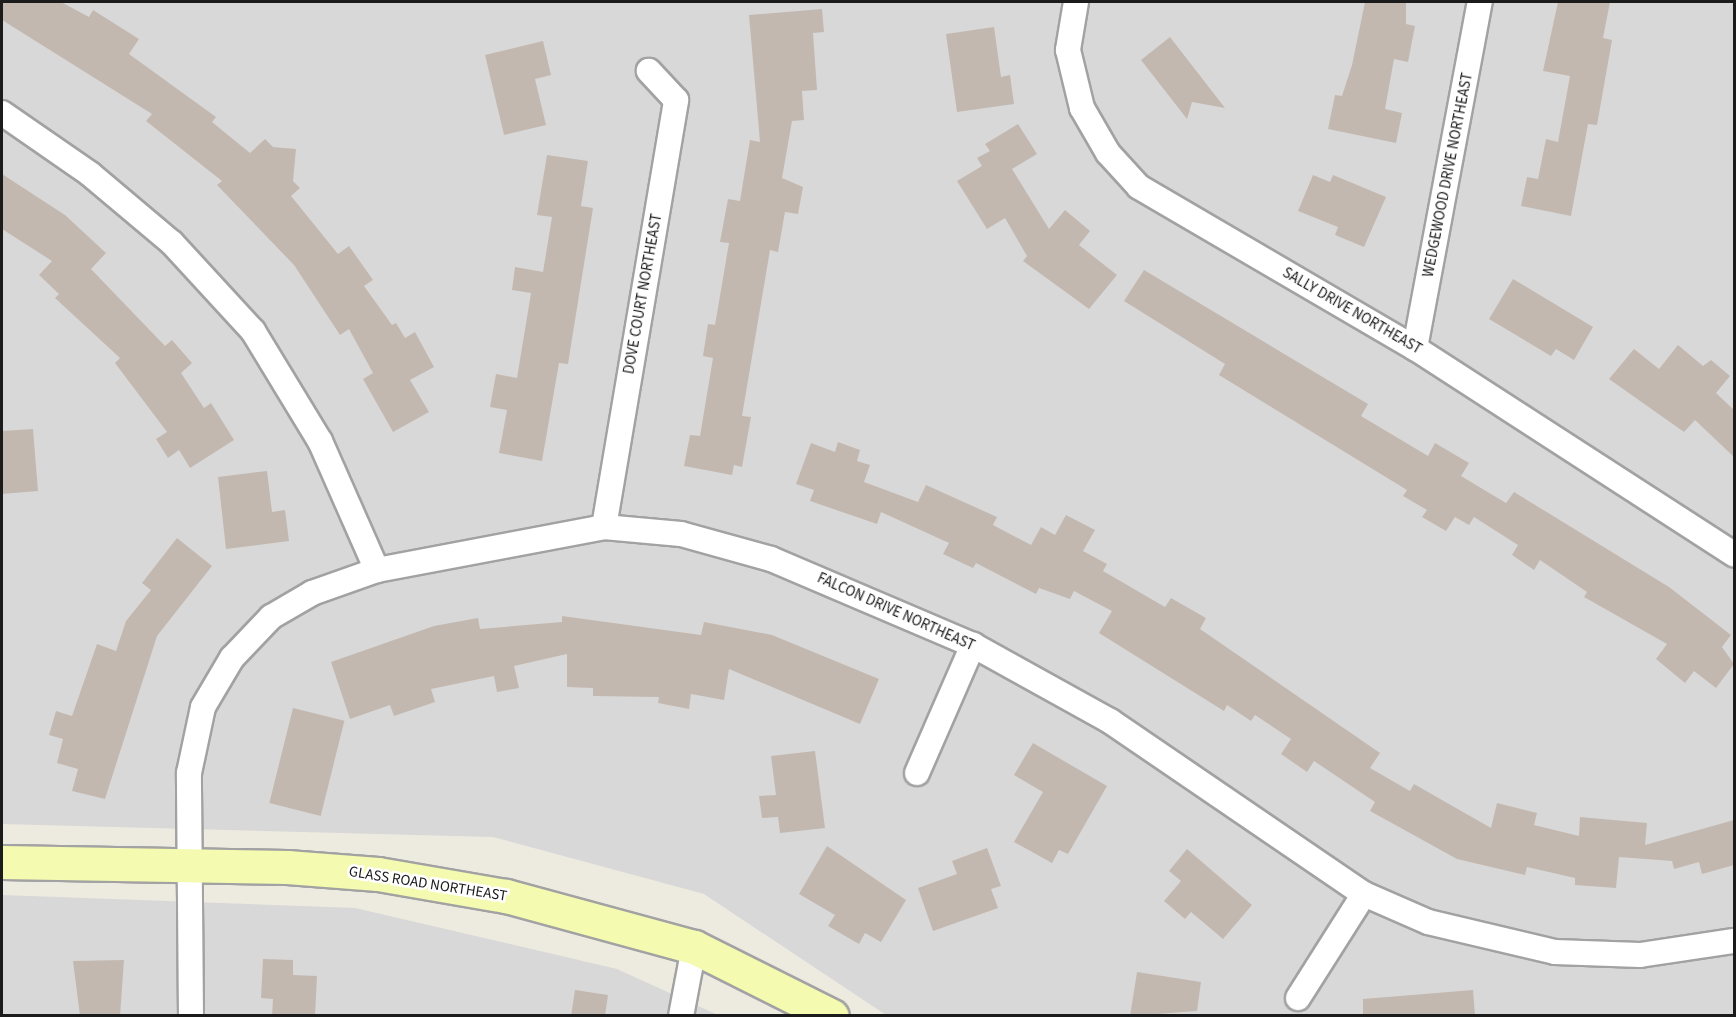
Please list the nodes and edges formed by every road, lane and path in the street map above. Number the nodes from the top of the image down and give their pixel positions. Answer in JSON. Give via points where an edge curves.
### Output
{"nodes":[{"id":1,"x":1076,"y":2,"type":"edge"},
{"id":2,"x":1480,"y":2,"type":"edge"},
{"id":3,"x":649,"y":71,"type":"dead end"},
{"id":4,"x":2,"y":113,"type":"edge"},
{"id":5,"x":1415,"y":348,"type":"junction"},
{"id":6,"x":604,"y":527,"type":"junction"},
{"id":7,"x":1734,"y":554,"type":"edge"},
{"id":8,"x":377,"y":570,"type":"junction"},
{"id":9,"x":973,"y":645,"type":"junction"},
{"id":10,"x":917,"y":773,"type":"dead end"},
{"id":11,"x":2,"y":862,"type":"edge"},
{"id":12,"x":186,"y":866,"type":"junction"},
{"id":13,"x":1364,"y":894,"type":"junction"},
{"id":14,"x":1734,"y":941,"type":"edge"},
{"id":15,"x":694,"y":947,"type":"junction"},
{"id":16,"x":1298,"y":998,"type":"dead end"},
{"id":17,"x":191,"y":1016,"type":"edge"},
{"id":18,"x":681,"y":1016,"type":"edge"},
{"id":19,"x":832,"y":1016,"type":"edge"}],
"edges":[{"from":1,"to":5,"type":"street","name":"SALLY DRIVE NORTHEAST","via":[[1068,50],[1082,108],[1108,153],[1138,187]]},
{"from":2,"to":5,"type":"street","name":"WEDGEWOOD DRIVE NORTHEAST"},
{"from":3,"to":6,"type":"street","name":"DOVE COURT NORTHEAST","via":[[676,100]]},
{"from":4,"to":8,"type":"street","via":[[90,174],[172,243],[253,331],[320,441]]},
{"from":5,"to":7,"type":"street","name":"SALLY DRIVE NORTHEAST"},
{"from":6,"to":8,"type":"street","name":"FALCON DRIVE NORTHEAST"},
{"from":6,"to":9,"type":"street","name":"FALCON DRIVE NORTHEAST","via":[[681,534],[771,559]]},
{"from":8,"to":12,"type":"street","name":"FALCON DRIVE NORTHEAST","via":[[312,593],[271,616],[232,658],[203,707],[189,773]]},
{"from":9,"to":10,"type":"street"},
{"from":9,"to":13,"type":"street","name":"FALCON DRIVE NORTHEAST","via":[[1110,721]]},
{"from":11,"to":12,"type":"street","name":"GLASS ROAD NORTHEAST"},
{"from":12,"to":15,"type":"street","name":"GLASS ROAD NORTHEAST","via":[[378,874],[517,898]]},
{"from":12,"to":17,"type":"street","name":"FALCON DRIVE NORTHEAST"},
{"from":13,"to":14,"type":"street","name":"FALCON DRIVE NORTHEAST","via":[[1489,940],[1555,952],[1640,955]]},
{"from":13,"to":16,"type":"street"},
{"from":15,"to":18,"type":"street"},
{"from":15,"to":19,"type":"street","name":"GLASS ROAD NORTHEAST"}]}
